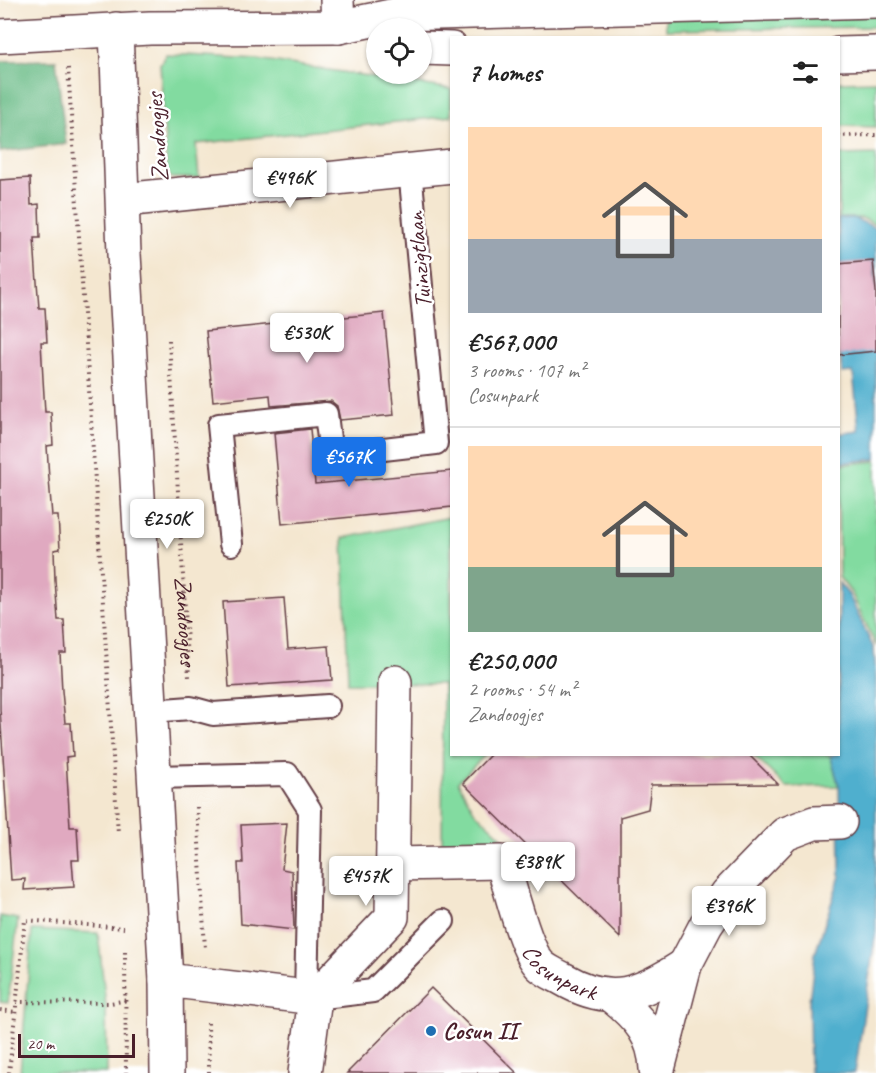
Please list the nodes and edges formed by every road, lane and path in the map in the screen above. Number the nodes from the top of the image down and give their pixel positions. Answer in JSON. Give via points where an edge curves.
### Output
{"nodes":[{"id":1,"x":876,"y":1,"type":"edge"},
{"id":2,"x":338,"y":13,"type":"edge"},
{"id":3,"x":116,"y":29,"type":"junction"},
{"id":4,"x":66,"y":32,"type":"junction"},
{"id":5,"x":366,"y":34,"type":"edge"},
{"id":6,"x":0,"y":36,"type":"edge"},
{"id":7,"x":432,"y":48,"type":"edge"},
{"id":8,"x":450,"y":49,"type":"edge"},
{"id":9,"x":876,"y":53,"type":"edge"},
{"id":10,"x":840,"y":54,"type":"edge"},
{"id":11,"x":876,"y":135,"type":"edge"},
{"id":12,"x":840,"y":136,"type":"edge"},
{"id":13,"x":450,"y":166,"type":"edge"},
{"id":14,"x":410,"y":170,"type":"junction"},
{"id":15,"x":123,"y":200,"type":"junction"},
{"id":16,"x":168,"y":328,"type":"dead end"},
{"id":17,"x":231,"y":544,"type":"dead end"},
{"id":18,"x":395,"y":682,"type":"dead end"},
{"id":19,"x":328,"y":706,"type":"dead end"},
{"id":20,"x":191,"y":708,"type":"junction"},
{"id":21,"x":150,"y":711,"type":"junction"},
{"id":22,"x":195,"y":775,"type":"junction"},
{"id":23,"x":154,"y":777,"type":"junction"},
{"id":24,"x":840,"y":822,"type":"dead end"},
{"id":25,"x":118,"y":844,"type":"dead end"},
{"id":26,"x":393,"y":864,"type":"junction"},
{"id":27,"x":123,"y":916,"type":"dead end"},
{"id":28,"x":443,"y":921,"type":"dead end"},
{"id":29,"x":124,"y":928,"type":"junction"},
{"id":30,"x":124,"y":939,"type":"dead end"},
{"id":31,"x":124,"y":949,"type":"dead end"},
{"id":32,"x":685,"y":965,"type":"junction"},
{"id":33,"x":166,"y":980,"type":"junction"},
{"id":34,"x":207,"y":985,"type":"junction"},
{"id":35,"x":311,"y":997,"type":"junction"},
{"id":36,"x":613,"y":997,"type":"junction"},
{"id":37,"x":126,"y":1001,"type":"junction"},
{"id":38,"x":16,"y":1002,"type":"junction"},
{"id":39,"x":0,"y":1010,"type":"edge"},
{"id":40,"x":15,"y":1012,"type":"junction"},
{"id":41,"x":9,"y":1073,"type":"edge"},
{"id":42,"x":126,"y":1073,"type":"edge"},
{"id":43,"x":167,"y":1073,"type":"edge"},
{"id":44,"x":208,"y":1073,"type":"edge"},
{"id":45,"x":305,"y":1073,"type":"edge"},
{"id":46,"x":657,"y":1073,"type":"edge"}],
"edges":[{"from":1,"to":2,"type":"street"},
{"from":2,"to":3,"type":"street"},
{"from":2,"to":5,"type":"street"},
{"from":3,"to":4,"type":"street"},
{"from":3,"to":15,"type":"street","name":"Zandoogjes"},
{"from":4,"to":6,"type":"street"},
{"from":4,"to":25,"type":"path"},
{"from":7,"to":8,"type":"street"},
{"from":9,"to":10,"type":"street"},
{"from":11,"to":12,"type":"path"},
{"from":13,"to":14,"type":"street"},
{"from":14,"to":15,"type":"street"},
{"from":14,"to":17,"type":"lane","name":"Tuinzigtlaan","via":[[436,443],[331,455],[326,414],[219,425]]},
{"from":15,"to":21,"type":"street","name":"Zandoogjes"},
{"from":16,"to":20,"type":"path","name":"Zandoogjes"},
{"from":18,"to":26,"type":"street"},
{"from":19,"to":20,"type":"lane","via":[[213,714]]},
{"from":20,"to":21,"type":"lane"},
{"from":21,"to":23,"type":"street","name":"Zandoogjes"},
{"from":22,"to":23,"type":"lane"},
{"from":22,"to":34,"type":"path"},
{"from":22,"to":35,"type":"lane","via":[[287,774],[310,810]]},
{"from":23,"to":33,"type":"street","name":"Zandoogjes"},
{"from":24,"to":32,"type":"street","name":"Cosunpark","via":[[814,823],[785,834],[728,894]]},
{"from":26,"to":35,"type":"street","via":[[392,917]]},
{"from":26,"to":36,"type":"street","name":"Cosunpark","via":[[502,862],[520,925],[539,964],[585,991]]},
{"from":27,"to":29,"type":"path"},
{"from":28,"to":35,"type":"lane","via":[[373,991]]},
{"from":29,"to":30,"type":"path"},
{"from":29,"to":38,"type":"path","via":[[25,920]]},
{"from":31,"to":37,"type":"path"},
{"from":32,"to":36,"type":"street","name":"Cosunpark","via":[[654,986]]},
{"from":32,"to":46,"type":"street","name":"Cosunpark"},
{"from":33,"to":34,"type":"street"},
{"from":33,"to":43,"type":"street","name":"Zandoogjes"},
{"from":34,"to":35,"type":"street"},
{"from":34,"to":44,"type":"path"},
{"from":35,"to":45,"type":"street"},
{"from":36,"to":46,"type":"street","name":"Cosunpark","via":[[634,1013],[648,1033]]},
{"from":37,"to":38,"type":"path"},
{"from":37,"to":42,"type":"path"},
{"from":38,"to":40,"type":"path"},
{"from":39,"to":40,"type":"path"},
{"from":40,"to":41,"type":"path"}]}
